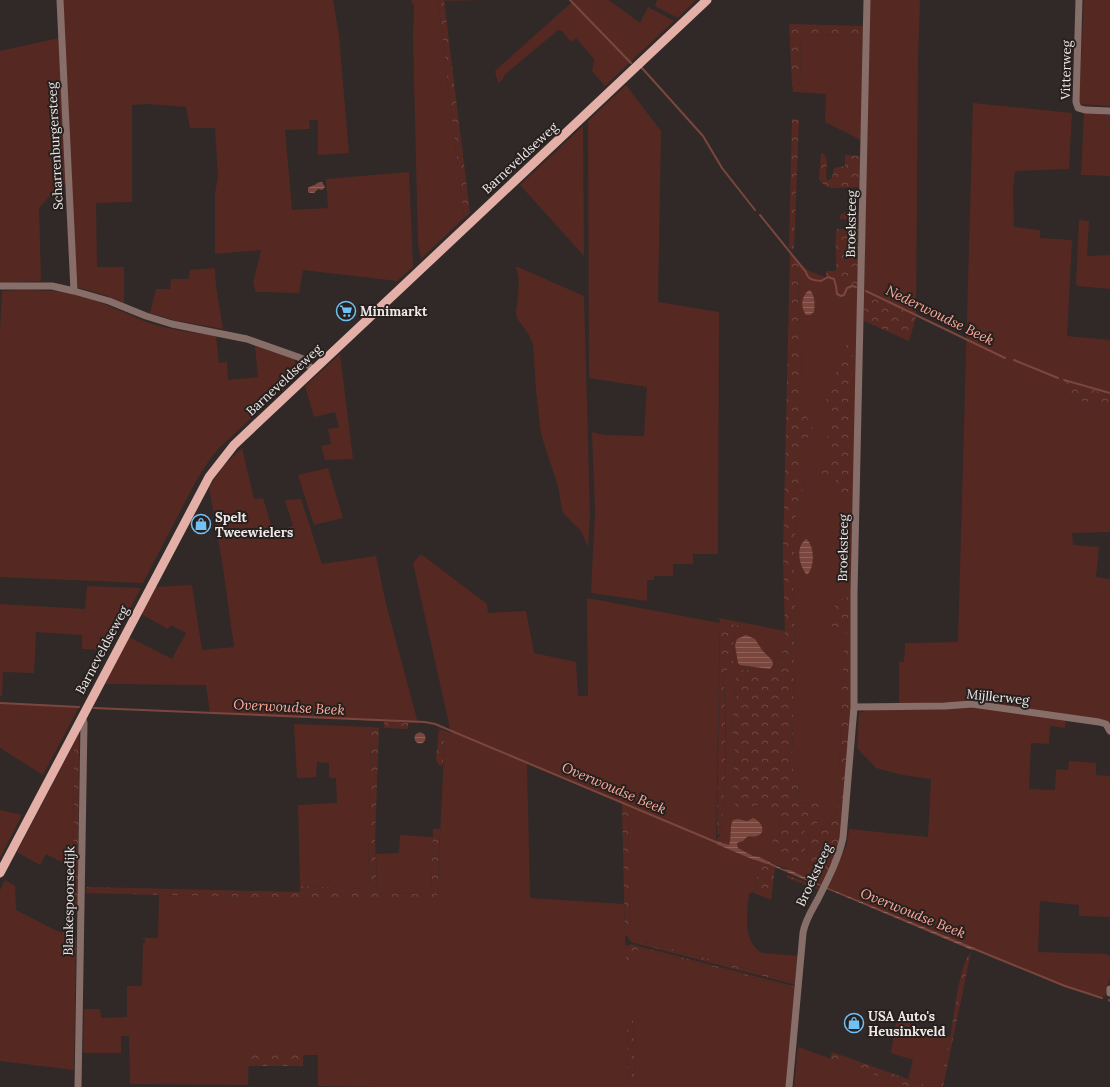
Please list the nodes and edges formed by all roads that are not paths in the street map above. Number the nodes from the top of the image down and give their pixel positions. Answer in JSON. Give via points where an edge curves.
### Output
{"nodes":[{"id":1,"x":60,"y":0,"type":"edge"},
{"id":2,"x":708,"y":0,"type":"edge"},
{"id":3,"x":867,"y":0,"type":"edge"},
{"id":4,"x":1079,"y":0,"type":"edge"},
{"id":5,"x":1110,"y":112,"type":"edge"},
{"id":6,"x":0,"y":286,"type":"edge"},
{"id":7,"x":74,"y":291,"type":"junction"},
{"id":8,"x":313,"y":370,"type":"junction"},
{"id":9,"x":854,"y":707,"type":"junction"},
{"id":10,"x":82,"y":716,"type":"junction"},
{"id":11,"x":1110,"y":730,"type":"edge"},
{"id":12,"x":0,"y":873,"type":"edge"},
{"id":13,"x":1110,"y":989,"type":"edge"},
{"id":14,"x":1110,"y":993,"type":"edge"},
{"id":15,"x":78,"y":1087,"type":"edge"},
{"id":16,"x":789,"y":1087,"type":"edge"}],
"edges":[{"from":1,"to":7,"type":"street","name":"Scharrenburgersteeg"},
{"from":2,"to":8,"type":"main road","name":"Barneveldseweg"},
{"from":3,"to":9,"type":"street","name":"Broeksteeg","via":[[854,593]]},
{"from":4,"to":5,"type":"street","name":"Vitterweg","via":[[1076,102],[1078,108]]},
{"from":6,"to":7,"type":"street","via":[[52,286]]},
{"from":7,"to":8,"type":"street","via":[[172,324],[247,339],[303,359]]},
{"from":8,"to":10,"type":"main road","name":"Barneveldseweg","via":[[234,445],[209,477]]},
{"from":9,"to":11,"type":"street","name":"Mijllerweg","via":[[972,704],[1099,722],[1106,724]]},
{"from":9,"to":16,"type":"street","name":"Broeksteeg","via":[[843,838],[834,866],[806,921],[803,933]]},
{"from":10,"to":12,"type":"main road","name":"Barneveldseweg"},
{"from":10,"to":15,"type":"street","name":"Blankespoorsedijk","via":[[84,723]]},
{"from":13,"to":14,"type":"street"}]}
